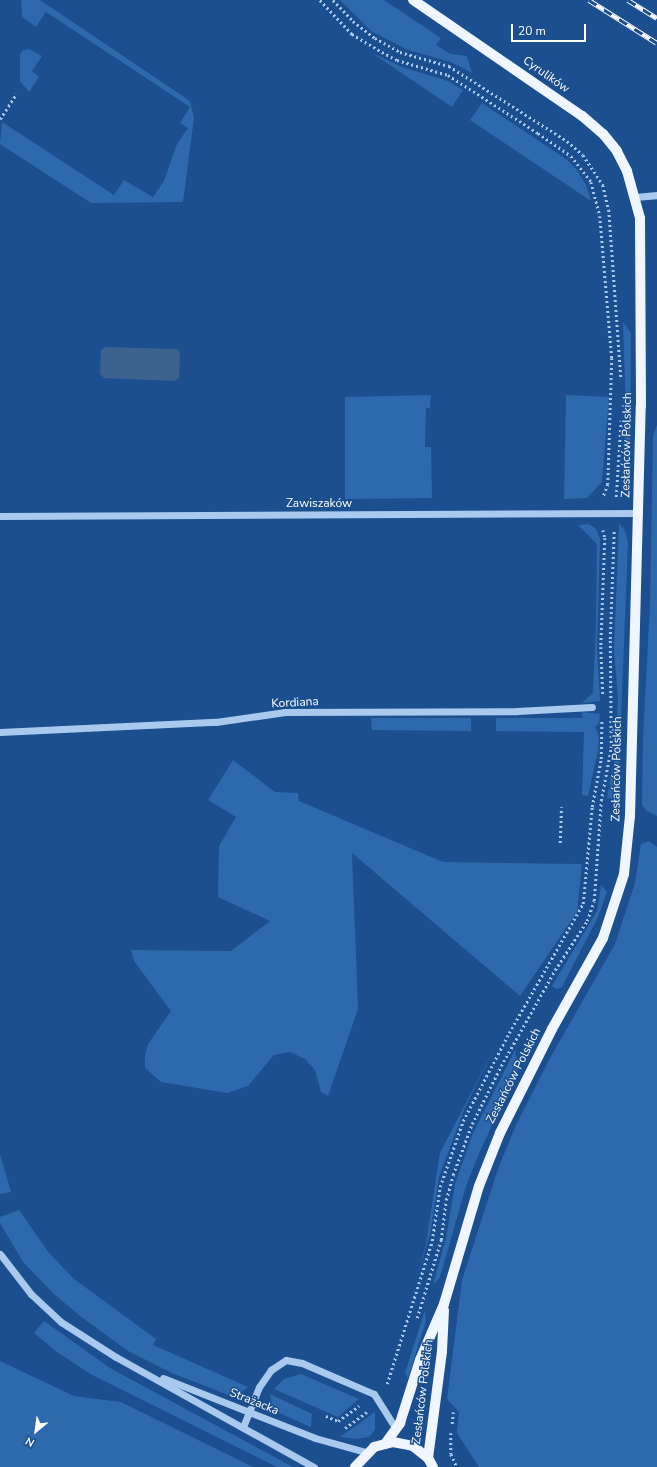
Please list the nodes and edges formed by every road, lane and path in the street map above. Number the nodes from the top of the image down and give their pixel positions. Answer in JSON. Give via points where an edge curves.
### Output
{"nodes":[{"id":1,"x":320,"y":0,"type":"edge"},
{"id":2,"x":333,"y":0,"type":"edge"},
{"id":3,"x":413,"y":0,"type":"edge"},
{"id":4,"x":16,"y":94,"type":"dead end"},
{"id":5,"x":0,"y":119,"type":"edge"},
{"id":6,"x":657,"y":195,"type":"edge"},
{"id":7,"x":635,"y":197,"type":"junction"},
{"id":8,"x":621,"y":381,"type":"dead end"},
{"id":9,"x":621,"y":418,"type":"dead end"},
{"id":10,"x":603,"y":500,"type":"dead end"},
{"id":11,"x":615,"y":512,"type":"junction"},
{"id":12,"x":639,"y":513,"type":"junction"},
{"id":13,"x":0,"y":516,"type":"edge"},
{"id":14,"x":602,"y":525,"type":"dead end"},
{"id":15,"x":603,"y":700,"type":"dead end"},
{"id":16,"x":592,"y":708,"type":"dead end"},
{"id":17,"x":603,"y":715,"type":"dead end"},
{"id":18,"x":0,"y":732,"type":"edge"},
{"id":19,"x":561,"y":807,"type":"dead end"},
{"id":20,"x":560,"y":843,"type":"dead end"},
{"id":21,"x":0,"y":1254,"type":"edge"},
{"id":22,"x":444,"y":1304,"type":"junction"},
{"id":23,"x":415,"y":1324,"type":"dead end"},
{"id":24,"x":135,"y":1366,"type":"junction"},
{"id":25,"x":374,"y":1394,"type":"junction"},
{"id":26,"x":452,"y":1410,"type":"dead end"},
{"id":27,"x":249,"y":1412,"type":"junction"},
{"id":28,"x":326,"y":1416,"type":"dead end"},
{"id":29,"x":243,"y":1427,"type":"junction"},
{"id":30,"x":396,"y":1429,"type":"junction"},
{"id":31,"x":386,"y":1444,"type":"junction"},
{"id":32,"x":366,"y":1452,"type":"junction"},
{"id":33,"x":431,"y":1463,"type":"edge"},
{"id":34,"x":314,"y":1467,"type":"edge"},
{"id":35,"x":355,"y":1467,"type":"edge"},
{"id":36,"x":457,"y":1467,"type":"edge"}],
"edges":[{"from":1,"to":10,"type":"path","via":[[347,29],[376,48],[397,60],[448,74],[538,133],[571,156],[591,182],[600,216],[612,358],[608,484]]},
{"from":2,"to":8,"type":"path","via":[[352,21],[375,38],[400,52],[449,66],[567,141],[583,154],[603,185],[609,210]]},
{"from":3,"to":7,"type":"main road","name":"Cyrulików","via":[[544,89],[603,134],[617,151],[627,171]]},
{"from":4,"to":5,"type":"path"},
{"from":6,"to":7,"type":"street"},
{"from":7,"to":12,"type":"main road","name":"Zesłańców Polskich","via":[[640,218],[641,287]]},
{"from":9,"to":11,"type":"path"},
{"from":11,"to":12,"type":"street","name":"Zawiszaków"},
{"from":11,"to":13,"type":"street","name":"Zawiszaków"},
{"from":11,"to":23,"type":"path","via":[[610,639],[611,748],[601,801],[594,901],[587,920],[555,970],[472,1124],[451,1182],[441,1240]]},
{"from":12,"to":22,"type":"main road","name":"Zesłańców Polskich","via":[[630,816],[624,874],[603,938],[552,1028],[500,1133],[479,1186]]},
{"from":14,"to":15,"type":"path","via":[[605,538],[601,647]]},
{"from":16,"to":18,"type":"street","name":"Kordiana","via":[[517,712],[285,712],[216,722]]},
{"from":17,"to":25,"type":"path","via":[[601,759],[592,807],[583,904],[526,1002],[463,1121],[440,1187],[432,1241],[387,1384]]},
{"from":19,"to":20,"type":"path"},
{"from":21,"to":24,"type":"street","name":"Strażacka","via":[[31,1294],[61,1322]]},
{"from":22,"to":30,"type":"main road","name":"Zesłańców Polskich","via":[[420,1360],[412,1391]]},
{"from":22,"to":33,"type":"main road","name":"Zesłańców Polskich"},
{"from":24,"to":27,"type":"street","name":"Strażacka"},
{"from":24,"to":29,"type":"street","name":"Strażacka"},
{"from":25,"to":27,"type":"street","via":[[302,1364],[286,1360],[271,1370]]},
{"from":25,"to":28,"type":"path","via":[[338,1421]]},
{"from":25,"to":30,"type":"street"},
{"from":26,"to":36,"type":"path","via":[[454,1413],[451,1454]]},
{"from":27,"to":29,"type":"street"},
{"from":27,"to":32,"type":"street","name":"Strażacka","via":[[315,1438]]},
{"from":29,"to":34,"type":"street","name":"Strażacka"},
{"from":30,"to":31,"type":"main road","name":"Zesłańców Polskich"},
{"from":31,"to":32,"type":"main road"},
{"from":31,"to":33,"type":"main road","via":[[413,1446]]},
{"from":32,"to":35,"type":"main road"}]}
